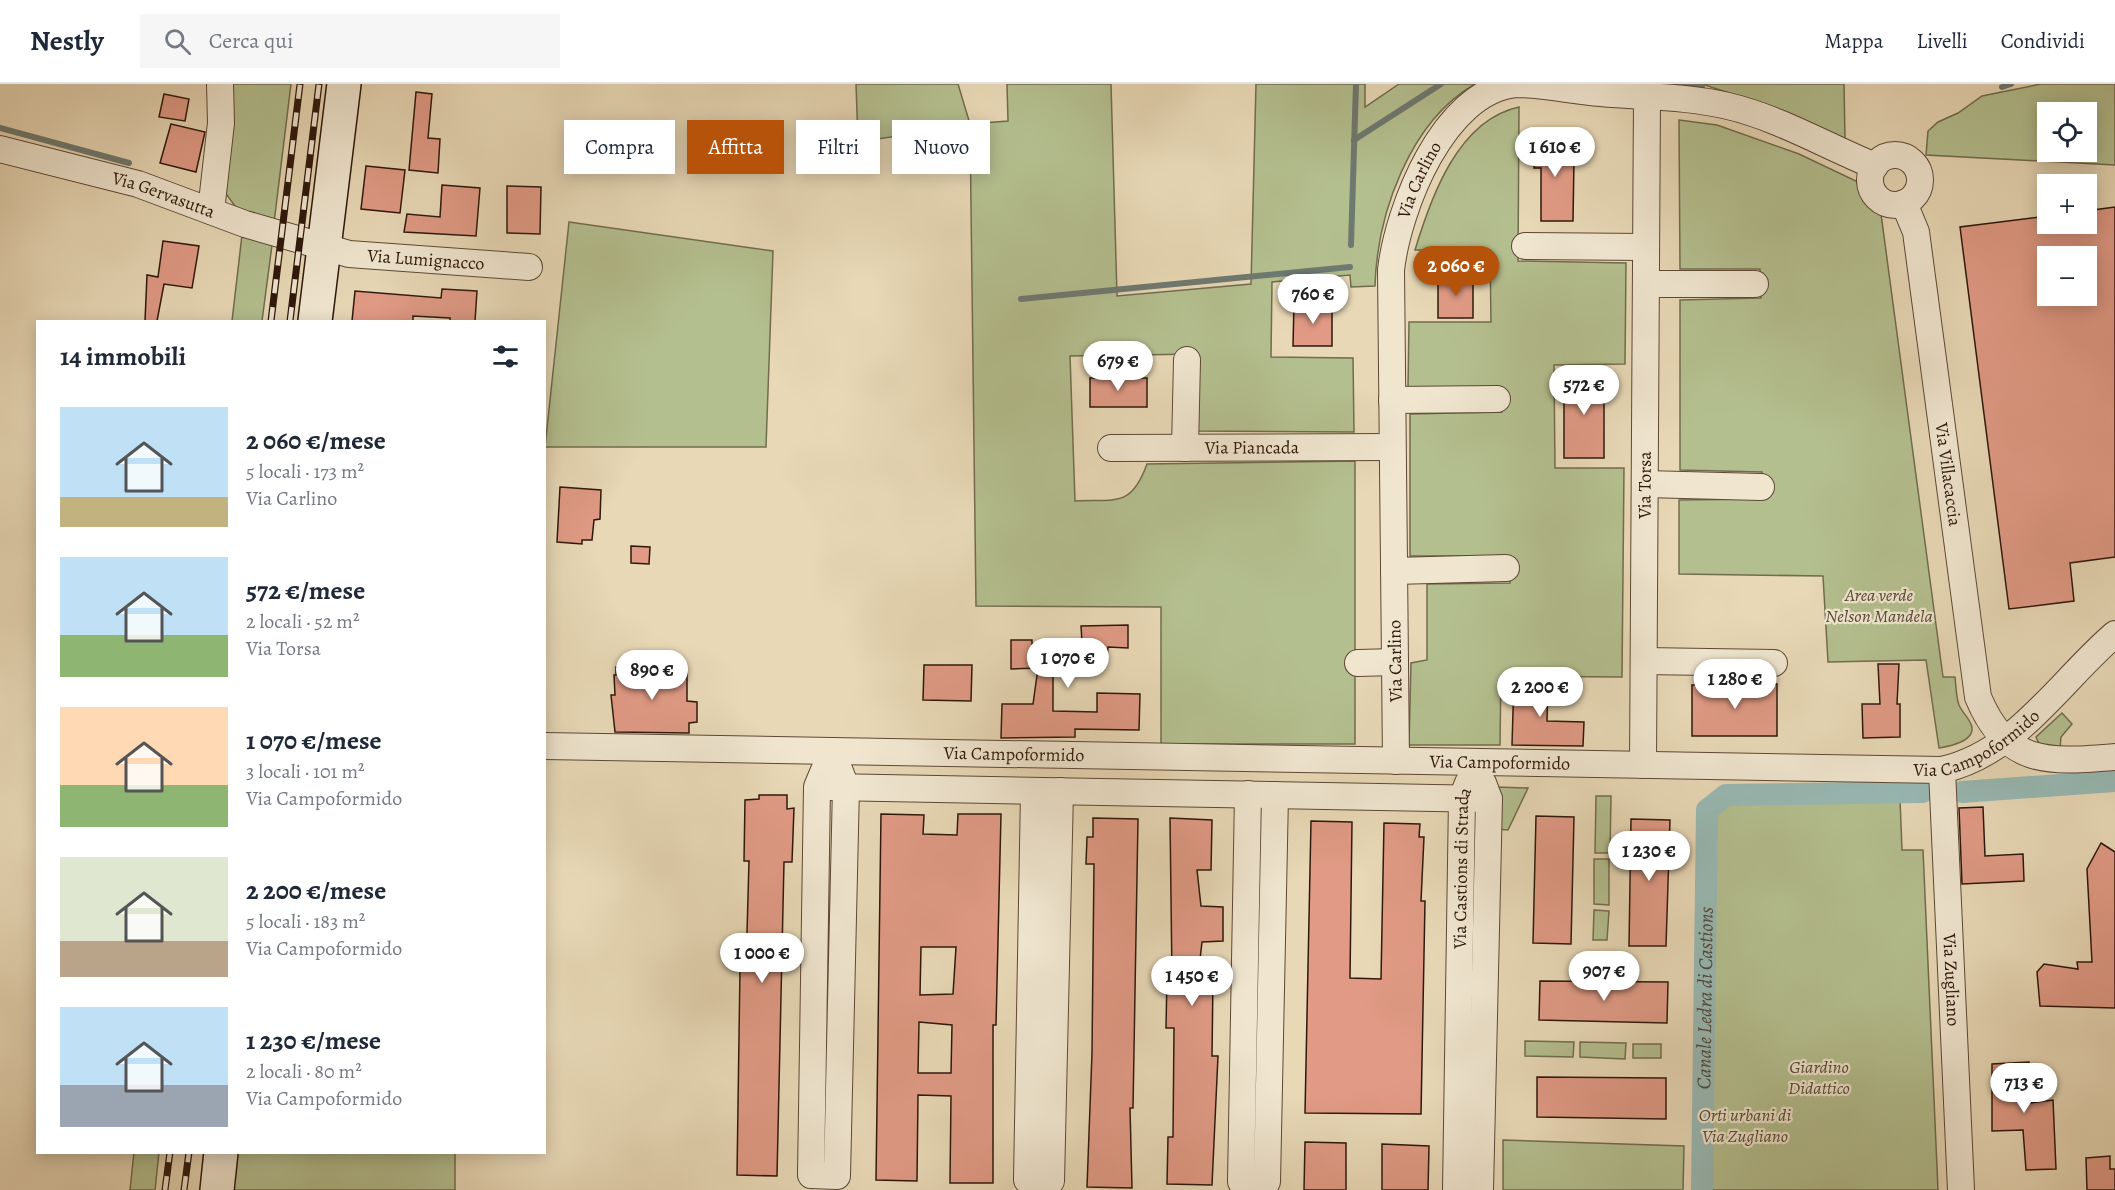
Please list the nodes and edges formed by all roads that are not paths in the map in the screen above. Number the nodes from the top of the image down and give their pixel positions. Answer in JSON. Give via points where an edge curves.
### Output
{"nodes":[{"id":1,"x":220,"y":84,"type":"edge"},
{"id":2,"x":344,"y":84,"type":"edge"},
{"id":3,"x":1647,"y":96,"type":"junction"},
{"id":4,"x":0,"y":149,"type":"edge"},
{"id":5,"x":1875,"y":166,"type":"junction"},
{"id":6,"x":1904,"y":203,"type":"junction"},
{"id":7,"x":211,"y":211,"type":"junction"},
{"id":8,"x":1525,"y":246,"type":"dead end"},
{"id":9,"x":324,"y":247,"type":"junction"},
{"id":10,"x":1646,"y":247,"type":"junction"},
{"id":11,"x":529,"y":267,"type":"dead end"},
{"id":12,"x":1646,"y":284,"type":"junction"},
{"id":13,"x":1755,"y":284,"type":"dead end"},
{"id":14,"x":315,"y":320,"type":"edge"},
{"id":15,"x":1187,"y":360,"type":"dead end"},
{"id":16,"x":1497,"y":399,"type":"dead end"},
{"id":17,"x":1392,"y":400,"type":"junction"},
{"id":18,"x":1392,"y":447,"type":"junction"},
{"id":19,"x":1111,"y":448,"type":"dead end"},
{"id":20,"x":1185,"y":448,"type":"junction"},
{"id":21,"x":1645,"y":484,"type":"junction"},
{"id":22,"x":1761,"y":487,"type":"dead end"},
{"id":23,"x":1506,"y":568,"type":"dead end"},
{"id":24,"x":1394,"y":571,"type":"junction"},
{"id":25,"x":2115,"y":634,"type":"edge"},
{"id":26,"x":1644,"y":661,"type":"junction"},
{"id":27,"x":1395,"y":662,"type":"junction"},
{"id":28,"x":1358,"y":663,"type":"dead end"},
{"id":29,"x":1774,"y":663,"type":"dead end"},
{"id":30,"x":2007,"y":739,"type":"junction"},
{"id":31,"x":546,"y":746,"type":"edge"},
{"id":32,"x":832,"y":751,"type":"junction"},
{"id":33,"x":2115,"y":757,"type":"edge"},
{"id":34,"x":1396,"y":760,"type":"junction"},
{"id":35,"x":1476,"y":762,"type":"junction"},
{"id":36,"x":1643,"y":765,"type":"junction"},
{"id":37,"x":1942,"y":770,"type":"junction"},
{"id":38,"x":817,"y":787,"type":"junction"},
{"id":39,"x":846,"y":788,"type":"junction"},
{"id":40,"x":1034,"y":791,"type":"junction"},
{"id":41,"x":1060,"y":791,"type":"junction"},
{"id":42,"x":1248,"y":794,"type":"junction"},
{"id":43,"x":1275,"y":795,"type":"junction"},
{"id":44,"x":1462,"y":798,"type":"junction"},
{"id":45,"x":1489,"y":799,"type":"junction"},
{"id":46,"x":221,"y":1154,"type":"edge"},
{"id":47,"x":217,"y":1190,"type":"edge"},
{"id":48,"x":1456,"y":1190,"type":"edge"},
{"id":49,"x":1480,"y":1190,"type":"edge"},
{"id":50,"x":1961,"y":1190,"type":"edge"}],
"edges":[{"from":1,"to":7,"type":"street","via":[[221,123]]},
{"from":2,"to":9,"type":"main road"},
{"from":3,"to":5,"type":"street","name":"Via Carlino","via":[[1727,105]]},
{"from":3,"to":10,"type":"street","name":"Via Torsa"},
{"from":3,"to":17,"type":"street","name":"Via Carlino","via":[[1515,84],[1487,94],[1471,105],[1442,136],[1415,186],[1393,256]]},
{"from":4,"to":7,"type":"street","name":"Via Gervasutta","via":[[138,184]]},
{"from":5,"to":6,"type":"street","via":[[1870,181],[1876,195],[1889,204]]},
{"from":5,"to":6,"type":"street","via":[[1893,156],[1913,163],[1920,177],[1919,185]]},
{"from":6,"to":30,"type":"street","name":"Via Villacaccia","via":[[1916,232],[1975,687],[1983,709]]},
{"from":7,"to":9,"type":"street","name":"Via Gervasutta"},
{"from":8,"to":10,"type":"street"},
{"from":9,"to":11,"type":"street","name":"Via Lumignacco","via":[[349,254]]},
{"from":9,"to":14,"type":"main road"},
{"from":10,"to":12,"type":"street","name":"Via Torsa"},
{"from":12,"to":13,"type":"street"},
{"from":12,"to":21,"type":"street","name":"Via Torsa"},
{"from":15,"to":20,"type":"street"},
{"from":16,"to":17,"type":"street"},
{"from":17,"to":18,"type":"street","name":"Via Carlino"},
{"from":18,"to":20,"type":"street","name":"Via Piancada"},
{"from":18,"to":24,"type":"street","name":"Via Carlino"},
{"from":19,"to":20,"type":"street","name":"Via Piancada"},
{"from":21,"to":22,"type":"street"},
{"from":21,"to":26,"type":"street","name":"Via Torsa"},
{"from":23,"to":24,"type":"street"},
{"from":24,"to":27,"type":"street","name":"Via Carlino"},
{"from":25,"to":30,"type":"street","name":"Via Campoformido"},
{"from":26,"to":29,"type":"street"},
{"from":26,"to":36,"type":"street","name":"Via Torsa"},
{"from":27,"to":28,"type":"street"},
{"from":27,"to":34,"type":"street","name":"Via Carlino"},
{"from":30,"to":33,"type":"street","name":"Via Villacaccia","via":[[2024,754],[2051,760]]},
{"from":30,"to":37,"type":"street","name":"Via Campoformido","via":[[1967,764]]},
{"from":31,"to":32,"type":"street","name":"Via Campoformido"},
{"from":32,"to":34,"type":"street","name":"Via Campoformido"},
{"from":32,"to":38,"type":"street"},
{"from":32,"to":39,"type":"street"},
{"from":34,"to":35,"type":"street","name":"Via Campoformido"},
{"from":35,"to":36,"type":"street","name":"Via Campoformido"},
{"from":35,"to":44,"type":"street","name":"Via Castions di Strada"},
{"from":35,"to":45,"type":"street","name":"Via Castions di Strada"},
{"from":36,"to":37,"type":"street","name":"Via Campoformido"},
{"from":37,"to":50,"type":"street","name":"Via Zugliano"},
{"from":38,"to":39,"type":"street","name":"Via Campoformido"},
{"from":38,"to":39,"type":"street","via":[[811,1174],[837,1176]]},
{"from":39,"to":40,"type":"street","name":"Via Campoformido"},
{"from":40,"to":41,"type":"street","name":"Via Campoformido"},
{"from":40,"to":41,"type":"street","name":"Via Campoformido","via":[[1027,1180],[1051,1181]]},
{"from":41,"to":42,"type":"street","name":"Via Campoformido"},
{"from":42,"to":43,"type":"street","name":"Via Campoformido"},
{"from":42,"to":43,"type":"street","via":[[1241,1182],[1267,1182]]},
{"from":43,"to":44,"type":"street","name":"Via Campoformido"},
{"from":44,"to":45,"type":"street","name":"Via Campoformido"},
{"from":44,"to":48,"type":"street","name":"Via Castions di Strada"},
{"from":45,"to":49,"type":"street","name":"Via Castions di Strada"},
{"from":46,"to":47,"type":"main road"}]}
